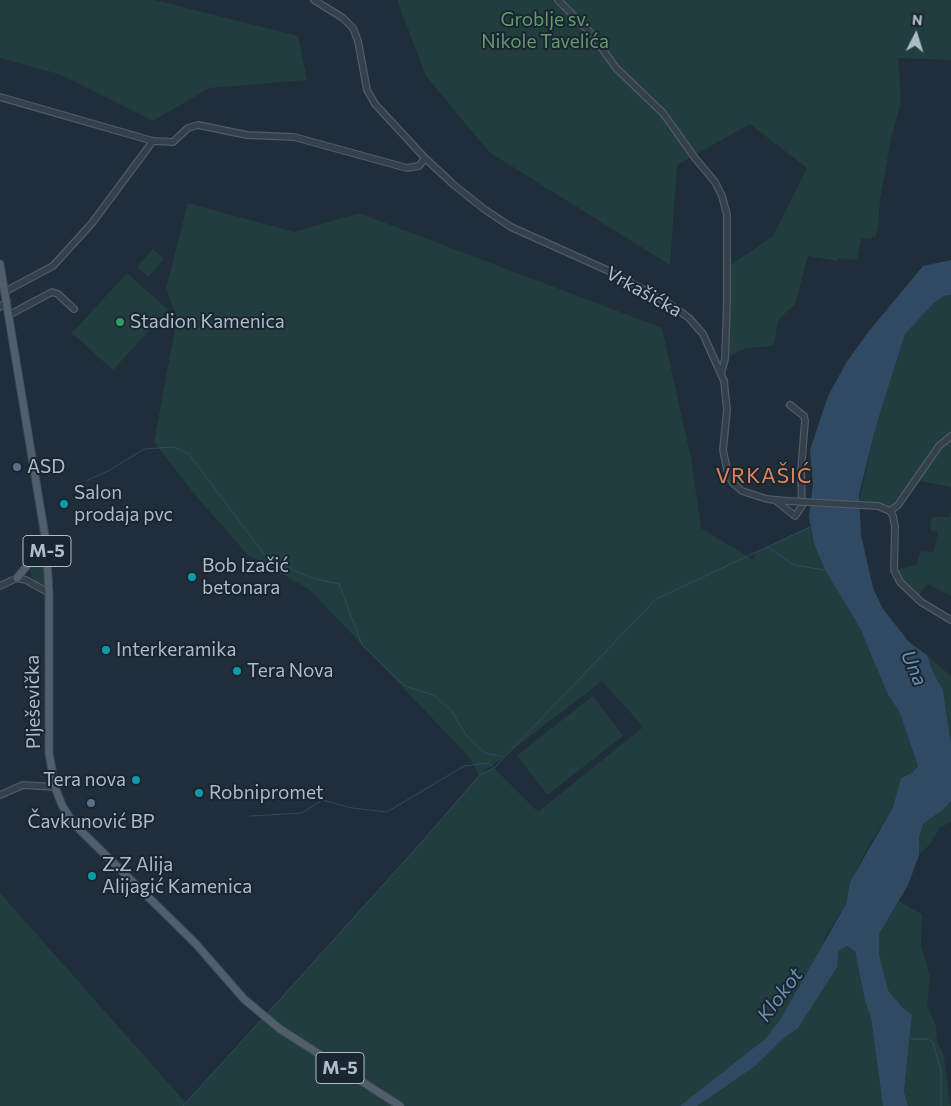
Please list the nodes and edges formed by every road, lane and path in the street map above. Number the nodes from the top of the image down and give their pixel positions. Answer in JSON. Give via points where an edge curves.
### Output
{"nodes":[{"id":1,"x":314,"y":0,"type":"edge"},
{"id":2,"x":558,"y":0,"type":"edge"},
{"id":3,"x":0,"y":97,"type":"edge"},
{"id":4,"x":153,"y":141,"type":"junction"},
{"id":5,"x":425,"y":158,"type":"junction"},
{"id":6,"x":0,"y":264,"type":"edge"},
{"id":7,"x":6,"y":291,"type":"junction"},
{"id":8,"x":7,"y":301,"type":"junction"},
{"id":9,"x":0,"y":306,"type":"edge"},
{"id":10,"x":74,"y":309,"type":"dead end"},
{"id":11,"x":9,"y":315,"type":"junction"},
{"id":12,"x":721,"y":374,"type":"junction"},
{"id":13,"x":790,"y":405,"type":"dead end"},
{"id":14,"x":951,"y":436,"type":"edge"},
{"id":15,"x":775,"y":500,"type":"junction"},
{"id":16,"x":890,"y":511,"type":"junction"},
{"id":17,"x":46,"y":542,"type":"junction"},
{"id":18,"x":17,"y":578,"type":"junction"},
{"id":19,"x":0,"y":586,"type":"edge"},
{"id":20,"x":49,"y":593,"type":"junction"},
{"id":21,"x":951,"y":620,"type":"edge"},
{"id":22,"x":55,"y":787,"type":"junction"},
{"id":23,"x":0,"y":795,"type":"edge"},
{"id":24,"x":400,"y":1106,"type":"edge"}],
"edges":[{"from":1,"to":5,"type":"street","name":"Vrkašićka","via":[[353,28],[367,90],[384,114]]},
{"from":2,"to":12,"type":"street","via":[[591,33],[616,68],[664,113],[722,196],[727,215],[727,302],[725,359]]},
{"from":3,"to":4,"type":"street"},
{"from":4,"to":5,"type":"street","via":[[173,142],[188,128],[198,125],[247,136],[294,137],[407,168],[418,166]]},
{"from":4,"to":7,"type":"street","via":[[92,223],[53,266]]},
{"from":5,"to":12,"type":"street","name":"Vrkašićka","via":[[484,209],[511,227],[608,271],[689,318],[703,334]]},
{"from":6,"to":7,"type":"main road","name":"Plješevička","number":"M-5"},
{"from":7,"to":8,"type":"main road","name":"Plješevička","number":"M-5"},
{"from":8,"to":9,"type":"street"},
{"from":8,"to":11,"type":"main road","name":"Plješevička","number":"M-5"},
{"from":10,"to":11,"type":"street","via":[[52,292]]},
{"from":11,"to":17,"type":"main road","name":"Plješevička","number":"M-5"},
{"from":12,"to":15,"type":"street","name":"Vrkašićka","via":[[726,394],[723,450],[728,474],[742,491]]},
{"from":13,"to":15,"type":"street","via":[[804,416],[805,421],[802,506],[795,516]]},
{"from":14,"to":16,"type":"street","via":[[939,446],[898,505]]},
{"from":15,"to":16,"type":"street","name":"Vrkašićka","bridge":true,"via":[[878,506]]},
{"from":16,"to":21,"type":"street","via":[[895,527],[894,570],[900,582],[921,602]]},
{"from":17,"to":18,"type":"main road"},
{"from":17,"to":20,"type":"main road","name":"Plješevička","number":"M-5"},
{"from":18,"to":19,"type":"street"},
{"from":18,"to":20,"type":"street"},
{"from":20,"to":22,"type":"main road","name":"Plješevička","number":"M-5","via":[[49,753]]},
{"from":22,"to":23,"type":"street","via":[[23,785]]},
{"from":22,"to":24,"type":"main road","name":"Plješevička","number":"M-5","via":[[73,823],[196,944],[244,998],[280,1029]]}]}
